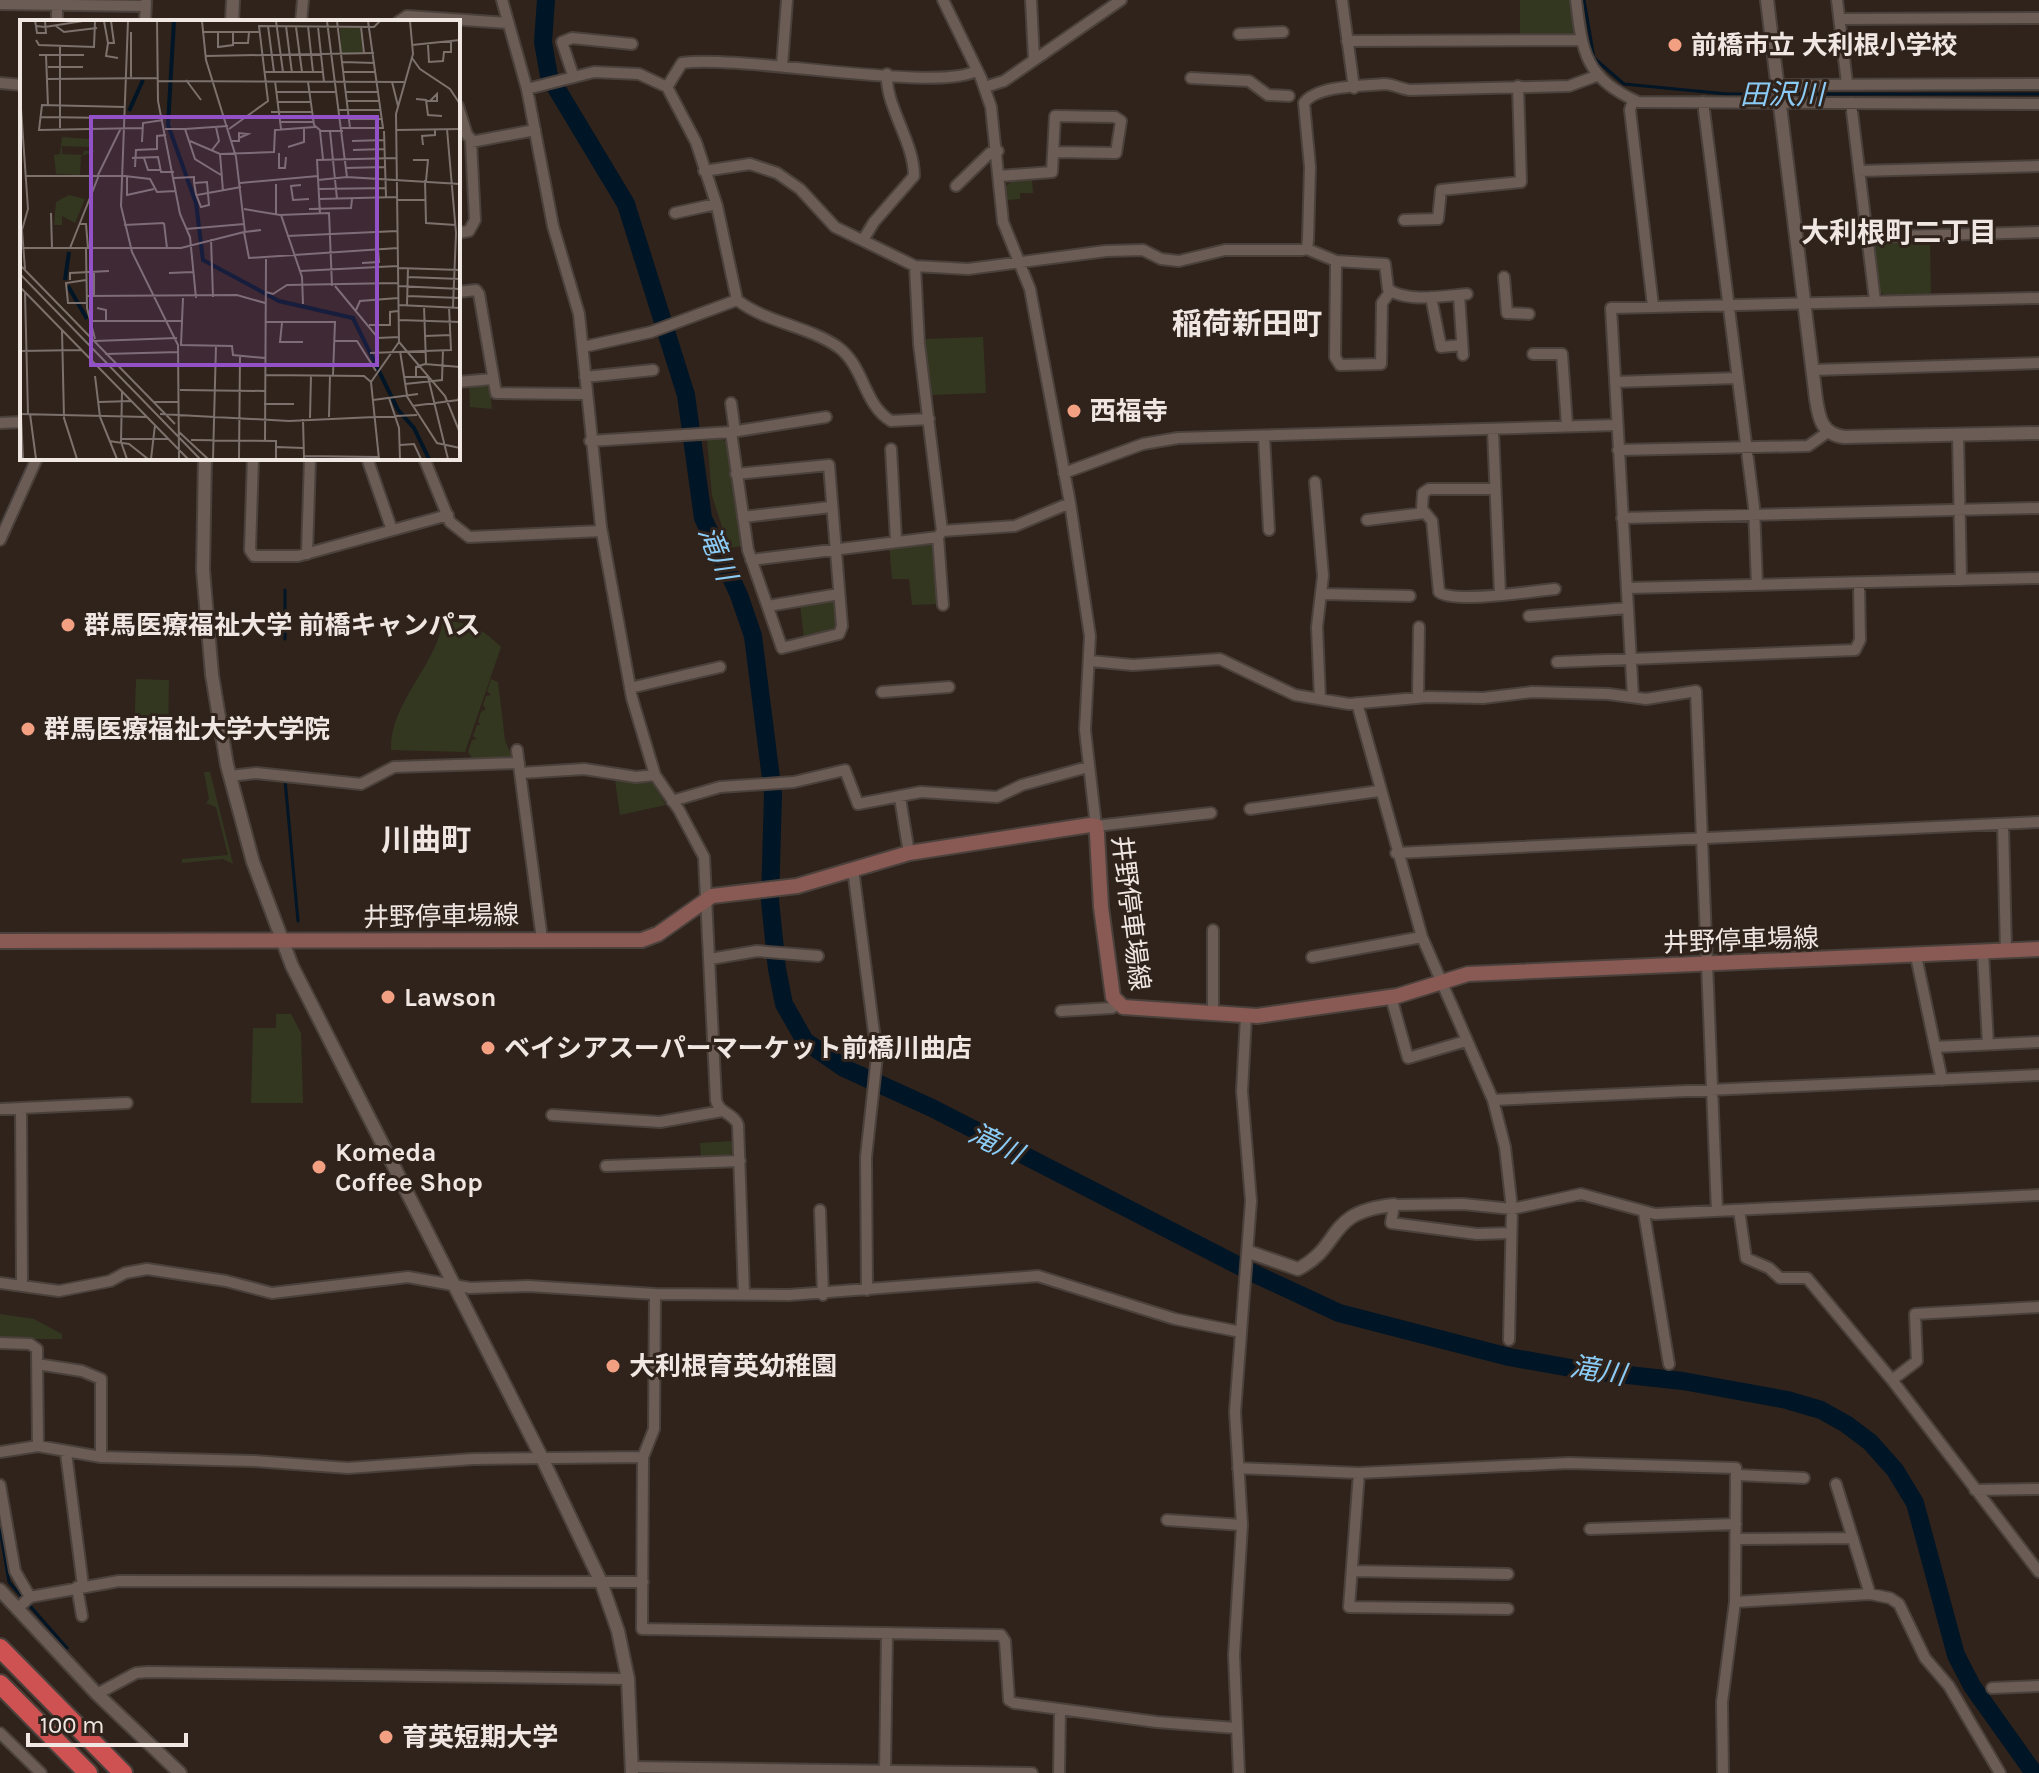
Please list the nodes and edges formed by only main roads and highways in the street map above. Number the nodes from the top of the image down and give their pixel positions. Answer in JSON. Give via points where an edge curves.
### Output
{"nodes":[{"id":1,"x":0,"y":941,"type":"edge"},
{"id":2,"x":2039,"y":949,"type":"edge"},
{"id":3,"x":0,"y":1648,"type":"edge"},
{"id":4,"x":0,"y":1684,"type":"edge"},
{"id":5,"x":88,"y":1773,"type":"edge"},
{"id":6,"x":123,"y":1773,"type":"edge"}],
"edges":[{"from":1,"to":2,"type":"main road","name":"井野停車場線","via":[[647,939],[707,897],[785,888],[909,853],[1096,826],[1101,907],[1117,1004],[1246,1017],[1391,997],[1468,974]]},
{"from":3,"to":6,"type":"highway"},
{"from":4,"to":5,"type":"highway"}]}
